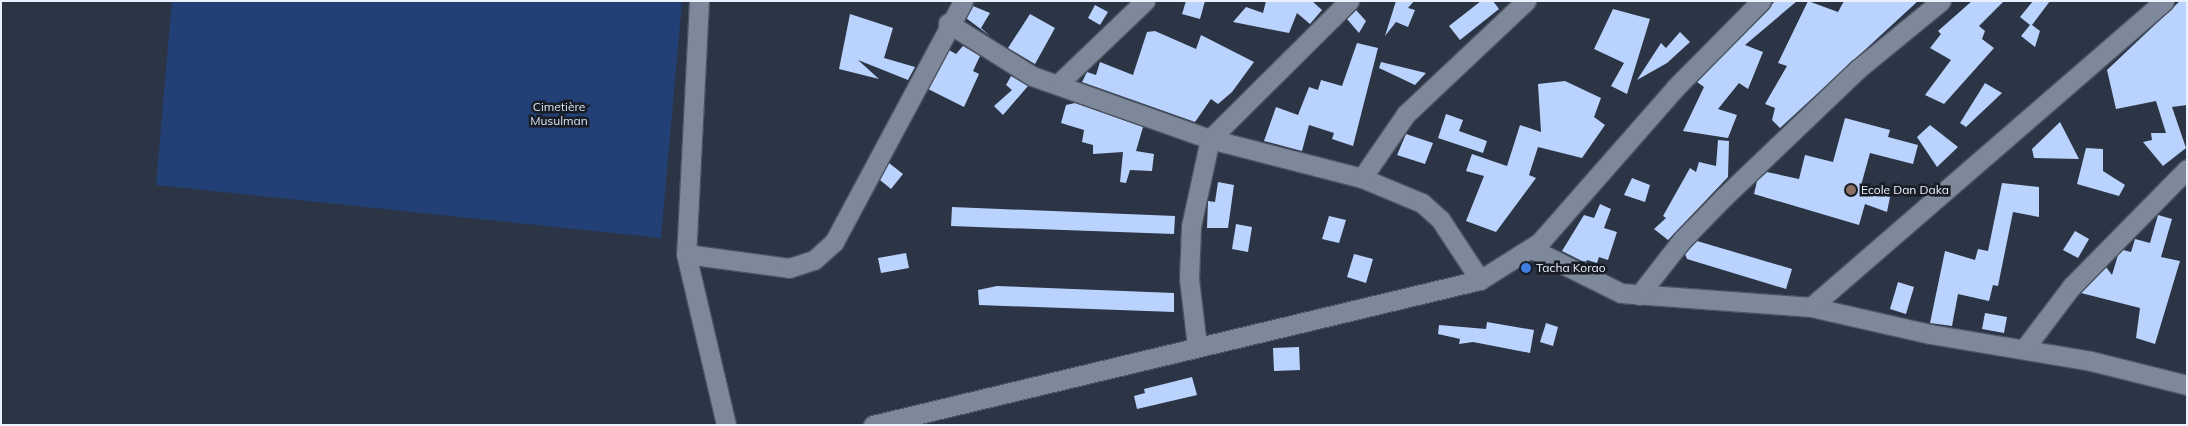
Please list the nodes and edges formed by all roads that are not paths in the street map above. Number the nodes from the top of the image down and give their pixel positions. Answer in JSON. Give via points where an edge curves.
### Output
{"nodes":[{"id":1,"x":699,"y":1,"type":"edge"},
{"id":2,"x":963,"y":1,"type":"edge"},
{"id":3,"x":1145,"y":1,"type":"edge"},
{"id":4,"x":1349,"y":1,"type":"edge"},
{"id":5,"x":1526,"y":1,"type":"edge"},
{"id":6,"x":1761,"y":1,"type":"edge"},
{"id":7,"x":1941,"y":1,"type":"edge"},
{"id":8,"x":2164,"y":1,"type":"edge"},
{"id":9,"x":948,"y":23,"type":"junction"},
{"id":10,"x":1058,"y":85,"type":"junction"},
{"id":11,"x":1210,"y":138,"type":"junction"},
{"id":12,"x":2187,"y":169,"type":"edge"},
{"id":13,"x":1362,"y":178,"type":"junction"},
{"id":14,"x":1532,"y":249,"type":"junction"},
{"id":15,"x":686,"y":254,"type":"junction"},
{"id":16,"x":1480,"y":280,"type":"junction"},
{"id":17,"x":1639,"y":294,"type":"junction"},
{"id":18,"x":1811,"y":307,"type":"junction"},
{"id":19,"x":1197,"y":346,"type":"junction"},
{"id":20,"x":2024,"y":350,"type":"junction"},
{"id":21,"x":2187,"y":385,"type":"edge"},
{"id":22,"x":726,"y":425,"type":"edge"},
{"id":23,"x":873,"y":425,"type":"edge"}],
"edges":[{"from":1,"to":15,"type":"street"},
{"from":2,"to":9,"type":"street"},
{"from":3,"to":10,"type":"street"},
{"from":4,"to":11,"type":"street"},
{"from":5,"to":13,"type":"street","via":[[1406,114]]},
{"from":6,"to":14,"type":"street","via":[[1676,87]]},
{"from":7,"to":17,"type":"street","via":[[1858,69],[1724,197],[1682,240]]},
{"from":8,"to":18,"type":"street"},
{"from":9,"to":10,"type":"street","via":[[1013,67]]},
{"from":9,"to":15,"type":"street","via":[[834,242],[814,260],[789,268]]},
{"from":10,"to":11,"type":"street"},
{"from":11,"to":13,"type":"street"},
{"from":11,"to":19,"type":"street","via":[[1191,226],[1189,279]]},
{"from":12,"to":20,"type":"street","via":[[2087,268]]},
{"from":13,"to":16,"type":"street","via":[[1422,204],[1440,218]]},
{"from":14,"to":16,"type":"street"},
{"from":14,"to":17,"type":"street","via":[[1600,285]]},
{"from":15,"to":22,"type":"street"},
{"from":16,"to":19,"type":"street"},
{"from":17,"to":18,"type":"street"},
{"from":18,"to":20,"type":"street"},
{"from":19,"to":23,"type":"street"},
{"from":20,"to":21,"type":"street"}]}
